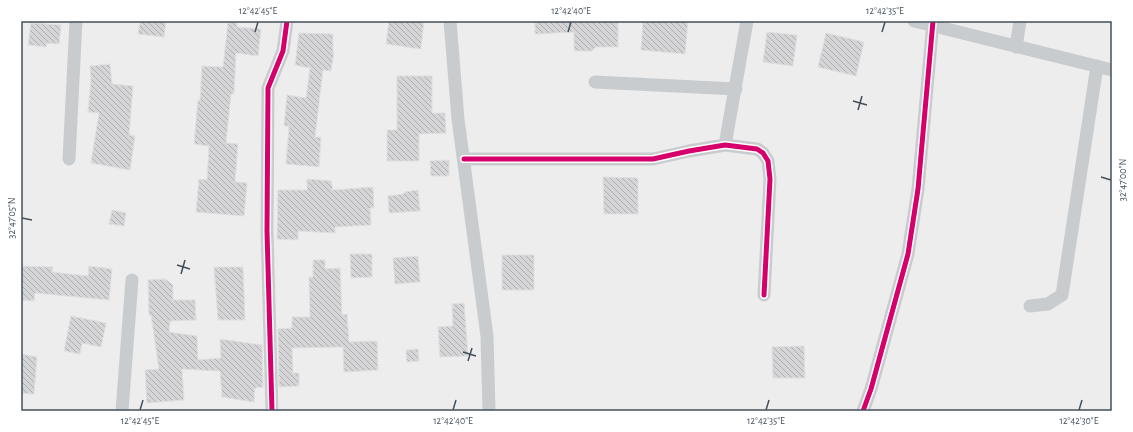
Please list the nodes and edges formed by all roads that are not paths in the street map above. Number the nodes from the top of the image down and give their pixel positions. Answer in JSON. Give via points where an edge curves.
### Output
{"nodes":[{"id":1,"x":76,"y":21,"type":"edge"},
{"id":2,"x":287,"y":21,"type":"edge"},
{"id":3,"x":450,"y":21,"type":"edge"},
{"id":4,"x":747,"y":21,"type":"edge"},
{"id":5,"x":914,"y":21,"type":"edge"},
{"id":6,"x":1020,"y":21,"type":"edge"},
{"id":7,"x":933,"y":23,"type":"edge"},
{"id":8,"x":1016,"y":47,"type":"junction"},
{"id":9,"x":1097,"y":66,"type":"junction"},
{"id":10,"x":1112,"y":70,"type":"edge"},
{"id":11,"x":595,"y":82,"type":"dead end"},
{"id":12,"x":736,"y":89,"type":"junction"},
{"id":13,"x":725,"y":145,"type":"junction"},
{"id":14,"x":69,"y":159,"type":"dead end"},
{"id":15,"x":464,"y":159,"type":"junction"},
{"id":16,"x":132,"y":280,"type":"dead end"},
{"id":17,"x":764,"y":295,"type":"dead end"},
{"id":18,"x":1030,"y":306,"type":"dead end"},
{"id":19,"x":122,"y":411,"type":"edge"},
{"id":20,"x":272,"y":411,"type":"edge"},
{"id":21,"x":490,"y":411,"type":"edge"},
{"id":22,"x":863,"y":411,"type":"edge"}],
"edges":[{"from":1,"to":14,"type":"street"},
{"from":2,"to":20,"type":"street","via":[[283,51],[268,88],[267,231]]},
{"from":3,"to":15,"type":"street"},
{"from":4,"to":12,"type":"street"},
{"from":5,"to":7,"type":"street"},
{"from":6,"to":8,"type":"street"},
{"from":7,"to":8,"type":"street"},
{"from":7,"to":22,"type":"street","via":[[918,189],[908,254]]},
{"from":8,"to":9,"type":"street"},
{"from":9,"to":10,"type":"street"},
{"from":9,"to":18,"type":"street","via":[[1062,295],[1048,304]]},
{"from":11,"to":12,"type":"street"},
{"from":12,"to":13,"type":"street"},
{"from":13,"to":15,"type":"street","via":[[653,159]]},
{"from":13,"to":17,"type":"street","via":[[757,150],[763,153],[768,161],[770,179]]},
{"from":15,"to":21,"type":"street","via":[[487,336]]},
{"from":16,"to":19,"type":"street"}]}
